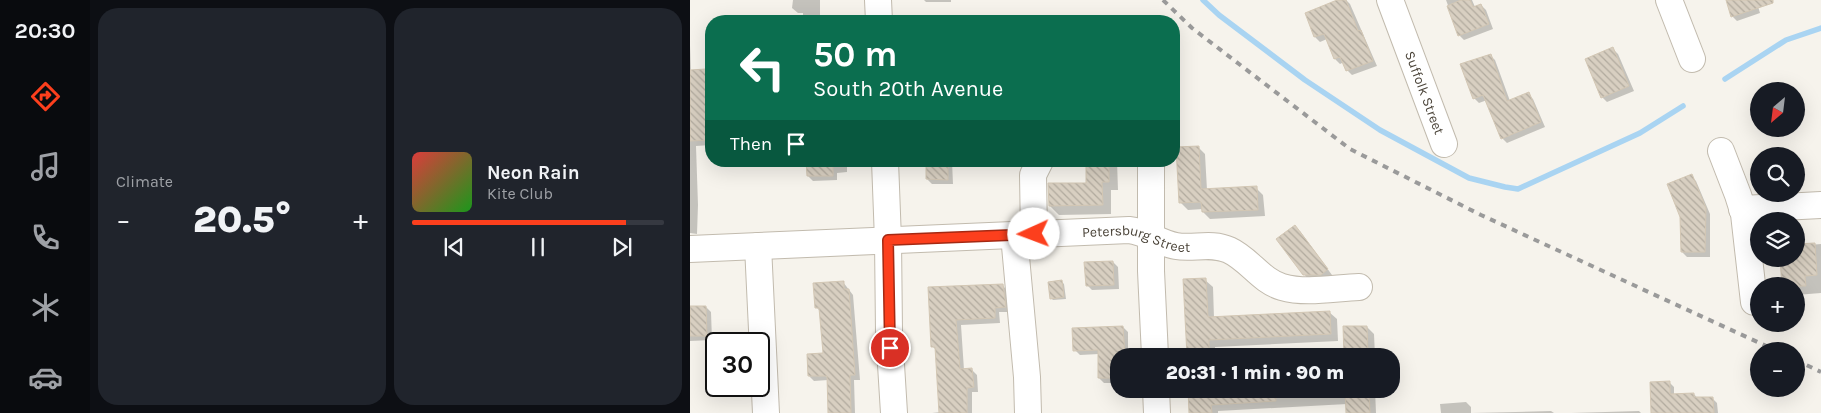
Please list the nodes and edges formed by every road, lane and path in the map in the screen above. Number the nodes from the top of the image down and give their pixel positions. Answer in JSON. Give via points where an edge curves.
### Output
{"nodes":[{"id":1,"x":878,"y":0,"type":"edge"},
{"id":2,"x":1390,"y":0,"type":"edge"},
{"id":3,"x":1669,"y":0,"type":"edge"},
{"id":4,"x":879,"y":15,"type":"edge"},
{"id":5,"x":1692,"y":59,"type":"dead end"},
{"id":6,"x":1444,"y":144,"type":"dead end"},
{"id":7,"x":1721,"y":151,"type":"dead end"},
{"id":8,"x":885,"y":167,"type":"edge"},
{"id":9,"x":1037,"y":167,"type":"edge"},
{"id":10,"x":1151,"y":167,"type":"edge"},
{"id":11,"x":1821,"y":204,"type":"edge"},
{"id":12,"x":1742,"y":209,"type":"junction"},
{"id":13,"x":1024,"y":234,"type":"junction"},
{"id":14,"x":1151,"y":236,"type":"junction"},
{"id":15,"x":888,"y":240,"type":"junction"},
{"id":16,"x":758,"y":246,"type":"junction"},
{"id":17,"x":690,"y":249,"type":"edge"},
{"id":18,"x":1751,"y":277,"type":"edge"},
{"id":19,"x":1359,"y":287,"type":"dead end"},
{"id":20,"x":1155,"y":348,"type":"edge"},
{"id":21,"x":1156,"y":398,"type":"edge"},
{"id":22,"x":766,"y":413,"type":"edge"},
{"id":23,"x":894,"y":413,"type":"edge"},
{"id":24,"x":1028,"y":413,"type":"edge"},
{"id":25,"x":1157,"y":413,"type":"edge"}],
"edges":[{"from":1,"to":4,"type":"street"},
{"from":2,"to":6,"type":"street","name":"Suffolk Street"},
{"from":3,"to":5,"type":"street"},
{"from":7,"to":12,"type":"street"},
{"from":8,"to":15,"type":"street"},
{"from":9,"to":13,"type":"street"},
{"from":10,"to":14,"type":"street"},
{"from":11,"to":12,"type":"street"},
{"from":12,"to":18,"type":"street"},
{"from":13,"to":14,"type":"street","name":"Petersburg Street","via":[[1129,230]]},
{"from":13,"to":15,"type":"street","name":"Petersburg Street"},
{"from":13,"to":24,"type":"street"},
{"from":14,"to":19,"type":"street","name":"Petersburg Street","via":[[1176,246],[1211,246],[1228,250],[1280,287],[1298,291]]},
{"from":14,"to":20,"type":"street"},
{"from":15,"to":16,"type":"street","name":"Petersburg Street"},
{"from":15,"to":23,"type":"street"},
{"from":16,"to":17,"type":"street","name":"Petersburg Street"},
{"from":16,"to":22,"type":"street"},
{"from":21,"to":25,"type":"street"}]}
